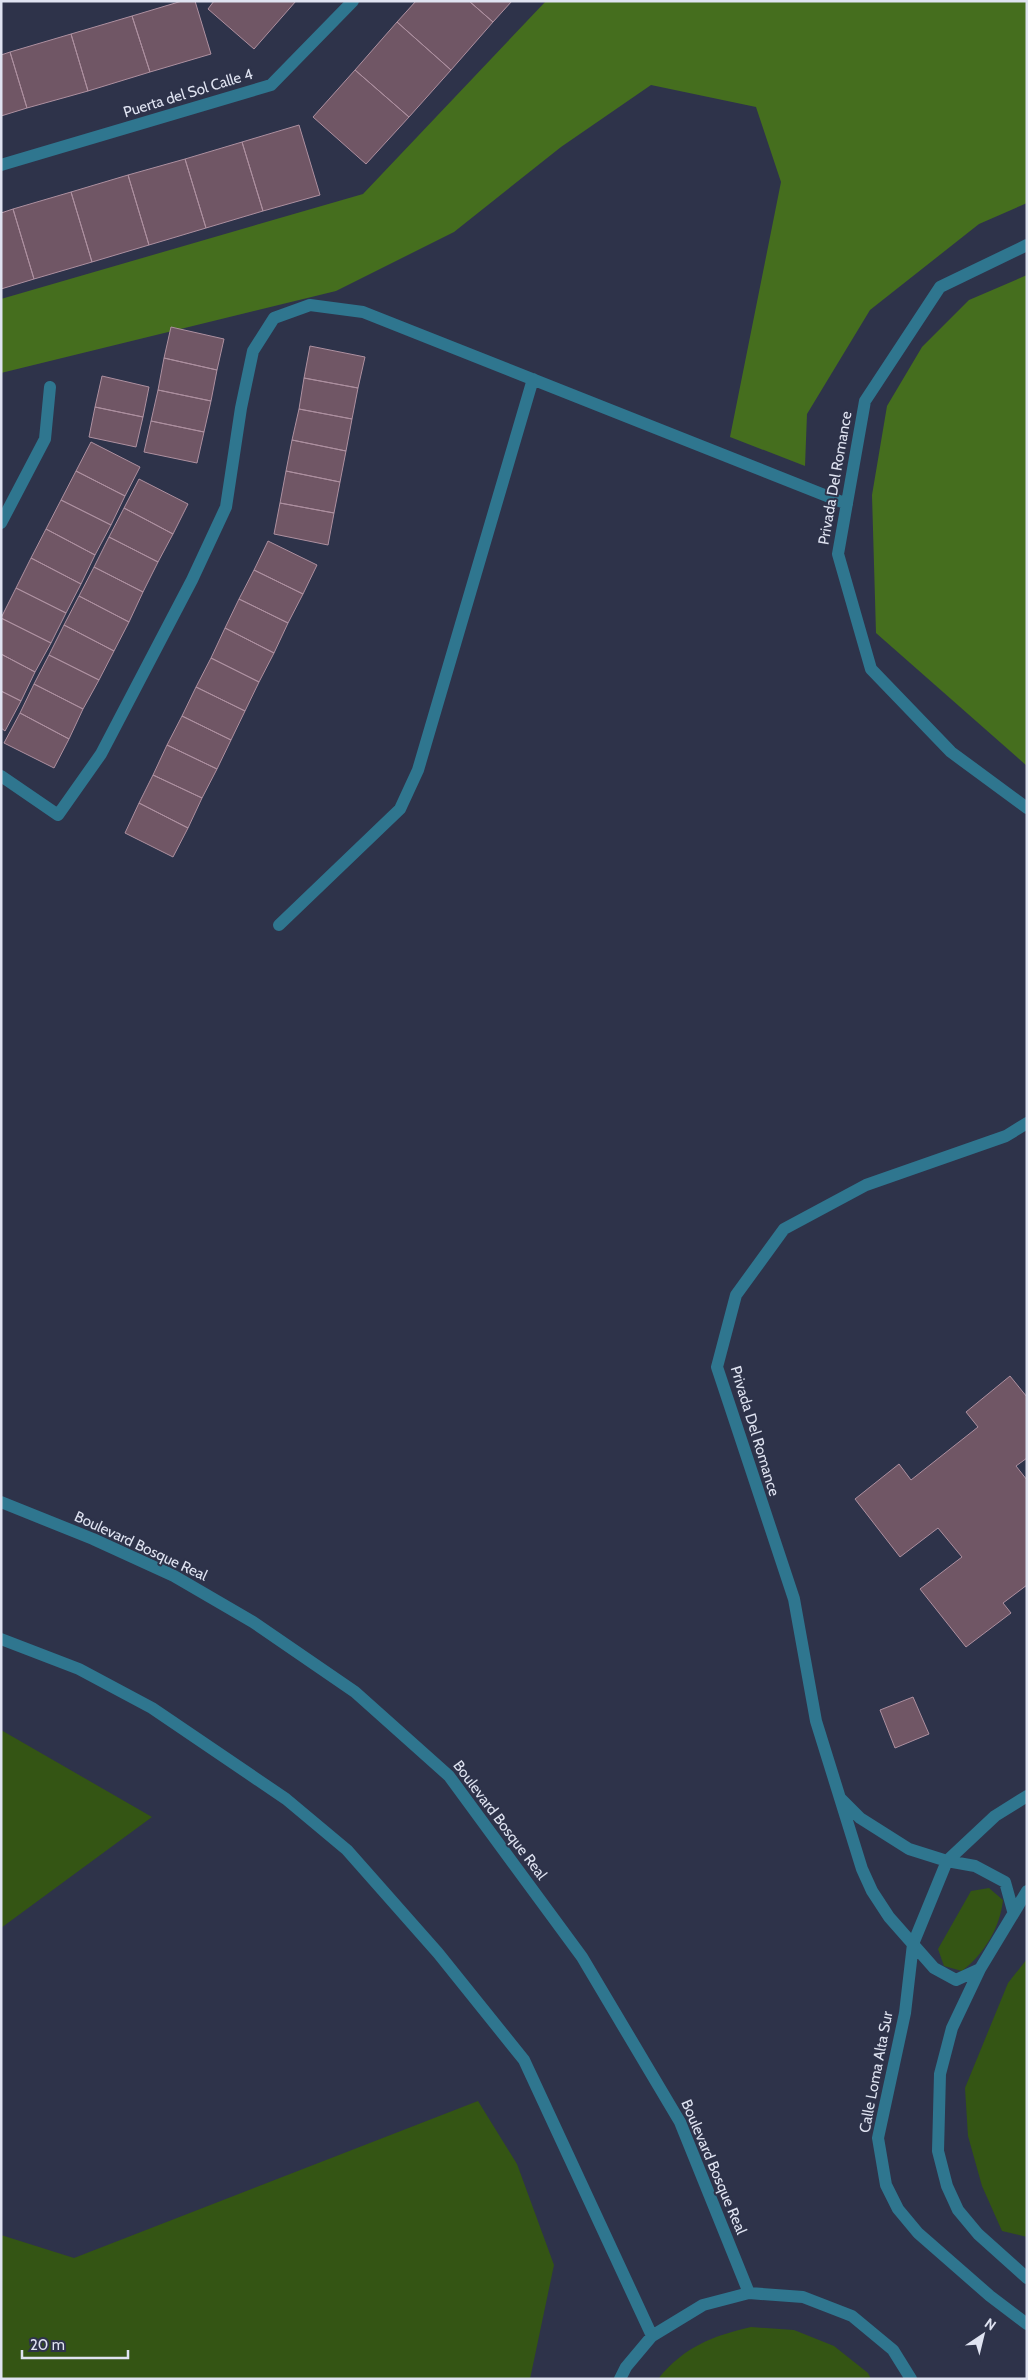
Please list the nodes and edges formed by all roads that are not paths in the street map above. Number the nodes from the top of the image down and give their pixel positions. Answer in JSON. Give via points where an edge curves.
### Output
{"nodes":[{"id":1,"x":353,"y":1,"type":"edge"},
{"id":2,"x":1,"y":165,"type":"edge"},
{"id":3,"x":1027,"y":245,"type":"edge"},
{"id":4,"x":533,"y":379,"type":"junction"},
{"id":5,"x":50,"y":387,"type":"dead end"},
{"id":6,"x":848,"y":504,"type":"junction"},
{"id":7,"x":1,"y":523,"type":"edge"},
{"id":8,"x":1,"y":776,"type":"edge"},
{"id":9,"x":1027,"y":808,"type":"edge"},
{"id":10,"x":279,"y":924,"type":"dead end"},
{"id":11,"x":1027,"y":1123,"type":"edge"},
{"id":12,"x":1,"y":1502,"type":"edge"},
{"id":13,"x":1,"y":1638,"type":"edge"},
{"id":14,"x":1027,"y":1796,"type":"edge"},
{"id":15,"x":839,"y":1797,"type":"junction"},
{"id":16,"x":948,"y":1861,"type":"junction"},
{"id":17,"x":1027,"y":1891,"type":"edge"},
{"id":18,"x":1013,"y":1911,"type":"junction"},
{"id":19,"x":912,"y":1944,"type":"junction"},
{"id":20,"x":980,"y":1970,"type":"junction"},
{"id":21,"x":1027,"y":2278,"type":"edge"},
{"id":22,"x":750,"y":2293,"type":"junction"},
{"id":23,"x":1027,"y":2324,"type":"edge"},
{"id":24,"x":652,"y":2336,"type":"junction"},
{"id":25,"x":620,"y":2379,"type":"edge"},
{"id":26,"x":911,"y":2379,"type":"edge"}],
"edges":[{"from":1,"to":2,"type":"street","name":"Puerta del Sol Calle 4","via":[[271,84]]},
{"from":3,"to":6,"type":"street","name":"Privada Del Romance","via":[[940,287],[865,401]]},
{"from":4,"to":6,"type":"street"},
{"from":4,"to":8,"type":"street","via":[[363,312],[310,305],[274,318],[253,351],[226,507],[192,580],[101,754],[58,815]]},
{"from":4,"to":10,"type":"street","via":[[418,770],[400,810]]},
{"from":5,"to":7,"type":"street","via":[[45,439]]},
{"from":6,"to":9,"type":"street","name":"Privada Del Romance","via":[[838,554],[871,669],[951,752]]},
{"from":11,"to":15,"type":"street","name":"Privada Del Romance","via":[[1006,1136],[866,1185],[784,1229],[736,1295],[717,1367],[794,1598],[816,1721]]},
{"from":12,"to":22,"type":"street","name":"Boulevard Bosque Real","via":[[174,1576],[253,1622],[355,1692],[449,1776],[582,1958],[680,2122]]},
{"from":13,"to":24,"type":"street","via":[[79,1669],[152,1708],[286,1799],[347,1850],[438,1953],[524,2060]]},
{"from":14,"to":16,"type":"street","via":[[995,1816]]},
{"from":15,"to":16,"type":"street","name":"Privada Del Romance","via":[[860,1818],[909,1849]]},
{"from":15,"to":19,"type":"street","name":"Privada Del Romance","via":[[872,1891]]},
{"from":16,"to":18,"type":"street","name":"Privada Del Romance","via":[[975,1866],[1005,1882]]},
{"from":16,"to":19,"type":"street","name":"Calle Loma Alta Sur"},
{"from":17,"to":18,"type":"street"},
{"from":18,"to":20,"type":"street"},
{"from":19,"to":20,"type":"street","name":"Privada Del Romance","via":[[934,1968],[956,1980]]},
{"from":19,"to":23,"type":"street","name":"Calle Loma Alta Sur","via":[[905,2013],[878,2138],[886,2185],[898,2209],[918,2233]]},
{"from":20,"to":21,"type":"street","via":[[952,2028],[940,2074],[938,2151],[947,2186],[958,2210],[978,2234]]},
{"from":22,"to":24,"type":"street","via":[[703,2305]]},
{"from":22,"to":26,"type":"street","via":[[803,2297],[852,2316],[893,2350]]},
{"from":24,"to":25,"type":"street"}]}
